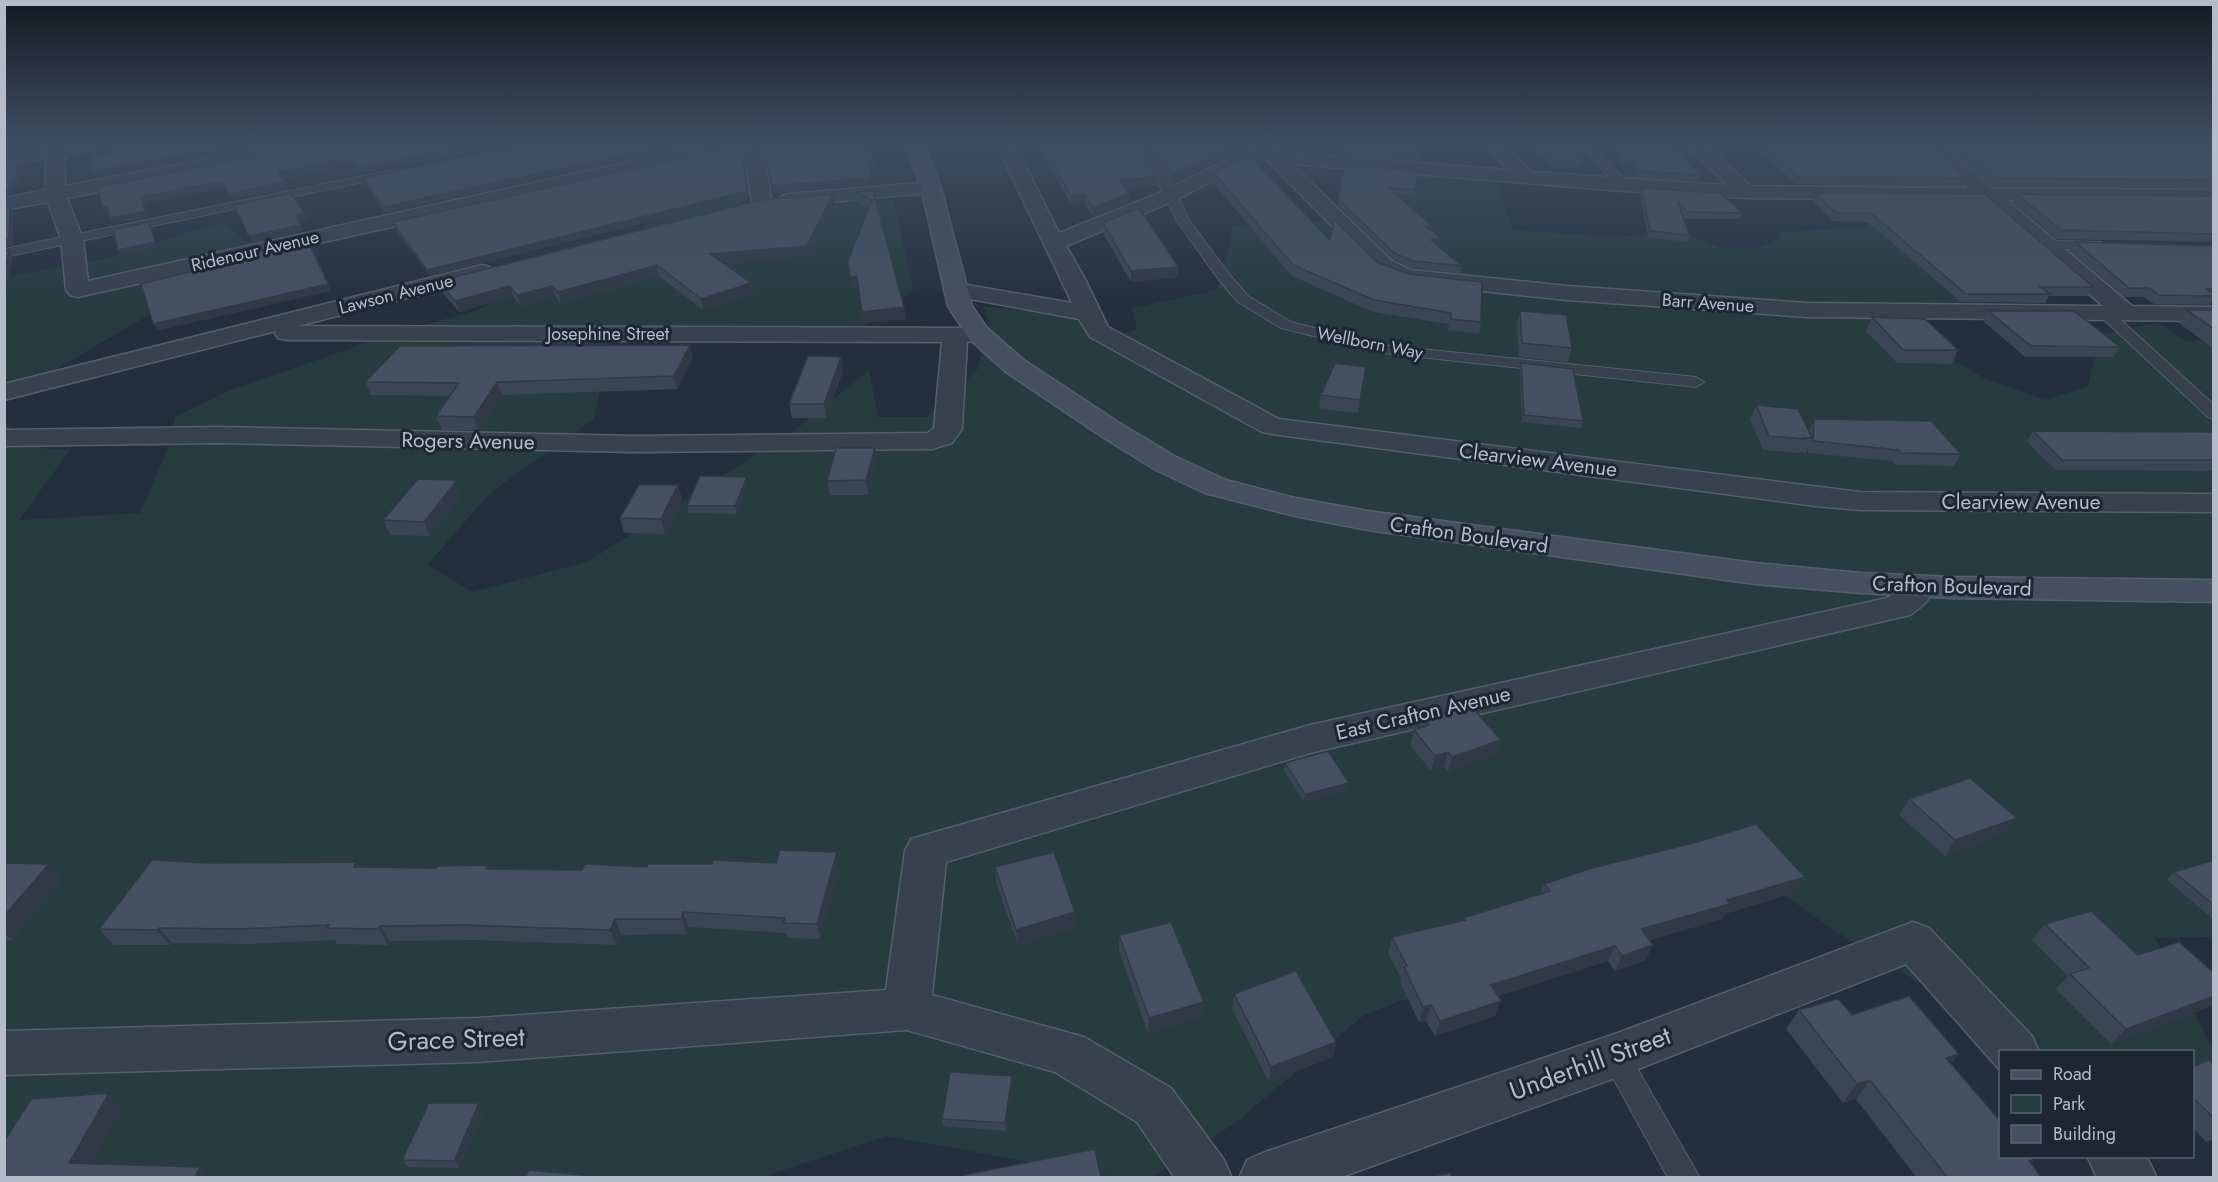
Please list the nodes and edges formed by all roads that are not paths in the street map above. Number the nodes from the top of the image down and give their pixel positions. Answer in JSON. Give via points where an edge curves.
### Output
{"nodes":[{"id":1,"x":44,"y":196,"type":"edge"},
{"id":2,"x":56,"y":196,"type":"edge"},
{"id":3,"x":279,"y":196,"type":"edge"},
{"id":4,"x":501,"y":196,"type":"edge"},
{"id":5,"x":761,"y":196,"type":"edge"},
{"id":6,"x":832,"y":196,"type":"edge"},
{"id":7,"x":933,"y":196,"type":"edge"},
{"id":8,"x":1030,"y":196,"type":"edge"},
{"id":9,"x":1168,"y":196,"type":"edge"},
{"id":10,"x":1172,"y":196,"type":"edge"},
{"id":11,"x":1316,"y":196,"type":"edge"},
{"id":12,"x":1992,"y":196,"type":"edge"},
{"id":13,"x":762,"y":202,"type":"junction"},
{"id":14,"x":4,"y":204,"type":"edge"},
{"id":15,"x":739,"y":208,"type":"edge"},
{"id":16,"x":72,"y":239,"type":"junction"},
{"id":17,"x":1053,"y":243,"type":"junction"},
{"id":18,"x":2049,"y":245,"type":"junction"},
{"id":19,"x":2120,"y":246,"type":"edge"},
{"id":20,"x":4,"y":253,"type":"edge"},
{"id":21,"x":500,"y":268,"type":"edge"},
{"id":22,"x":956,"y":290,"type":"junction"},
{"id":23,"x":1088,"y":313,"type":"junction"},
{"id":24,"x":2115,"y":313,"type":"junction"},
{"id":25,"x":2214,"y":314,"type":"edge"},
{"id":26,"x":238,"y":333,"type":"junction"},
{"id":27,"x":967,"y":335,"type":"junction"},
{"id":28,"x":1696,"y":382,"type":"dead end"},
{"id":29,"x":4,"y":392,"type":"edge"},
{"id":30,"x":2214,"y":414,"type":"edge"},
{"id":31,"x":4,"y":438,"type":"edge"},
{"id":32,"x":2214,"y":503,"type":"edge"},
{"id":33,"x":1915,"y":586,"type":"junction"},
{"id":34,"x":2214,"y":591,"type":"edge"},
{"id":35,"x":907,"y":1010,"type":"junction"},
{"id":36,"x":2013,"y":1050,"type":"edge"},
{"id":37,"x":4,"y":1053,"type":"edge"},
{"id":38,"x":1615,"y":1056,"type":"junction"},
{"id":39,"x":2114,"y":1158,"type":"edge"},
{"id":40,"x":1206,"y":1178,"type":"edge"},
{"id":41,"x":1265,"y":1178,"type":"edge"},
{"id":42,"x":1685,"y":1178,"type":"edge"},
{"id":43,"x":2131,"y":1178,"type":"edge"}],
"edges":[{"from":1,"to":14,"type":"street"},
{"from":2,"to":16,"type":"street"},
{"from":3,"to":16,"type":"lane"},
{"from":4,"to":16,"type":"street","name":"Ridenour Avenue","via":[[78,290]]},
{"from":5,"to":13,"type":"street"},
{"from":6,"to":13,"type":"street"},
{"from":7,"to":22,"type":"main road","name":"Crafton Boulevard"},
{"from":8,"to":17,"type":"street","name":"Clearview Avenue"},
{"from":9,"to":17,"type":"street"},
{"from":10,"to":28,"type":"lane","name":"Wellborn Way","via":[[1183,220],[1243,299],[1286,325],[1382,349]]},
{"from":11,"to":24,"type":"street","name":"Barr Avenue","via":[[1384,266],[1406,276],[1567,293],[1807,310]]},
{"from":12,"to":18,"type":"street"},
{"from":13,"to":15,"type":"street"},
{"from":16,"to":20,"type":"lane"},
{"from":17,"to":23,"type":"street","name":"Clearview Avenue"},
{"from":18,"to":19,"type":"lane"},
{"from":18,"to":24,"type":"street"},
{"from":21,"to":26,"type":"street","name":"Lawson Avenue"},
{"from":22,"to":23,"type":"street"},
{"from":22,"to":27,"type":"main road","name":"Crafton Boulevard","via":[[967,321]]},
{"from":23,"to":32,"type":"street","name":"Clearview Avenue","via":[[1099,332],[1272,426],[1860,501]]},
{"from":24,"to":25,"type":"street","name":"Barr Avenue"},
{"from":24,"to":30,"type":"lane"},
{"from":26,"to":27,"type":"street","name":"Josephine Street"},
{"from":26,"to":29,"type":"street","name":"Lawson Avenue"},
{"from":27,"to":31,"type":"street","name":"Rogers Avenue","via":[[948,429],[932,441],[634,444],[217,435]]},
{"from":27,"to":33,"type":"main road","name":"Crafton Boulevard","via":[[1148,453],[1208,483],[1257,499],[1378,523],[1689,566]]},
{"from":33,"to":34,"type":"main road","name":"Crafton Boulevard"},
{"from":33,"to":35,"type":"street","name":"East Crafton Avenue","via":[[1915,595],[1898,607],[1310,739],[926,851]]},
{"from":35,"to":37,"type":"street","name":"Grace Street","via":[[478,1040]]},
{"from":35,"to":40,"type":"street","name":"Grace Street","via":[[1067,1053],[1154,1105]]},
{"from":36,"to":38,"type":"street","name":"Underhill Street","via":[[1913,941]]},
{"from":38,"to":41,"type":"street","name":"Underhill Street"},
{"from":38,"to":42,"type":"lane"},
{"from":39,"to":43,"type":"street"}]}
